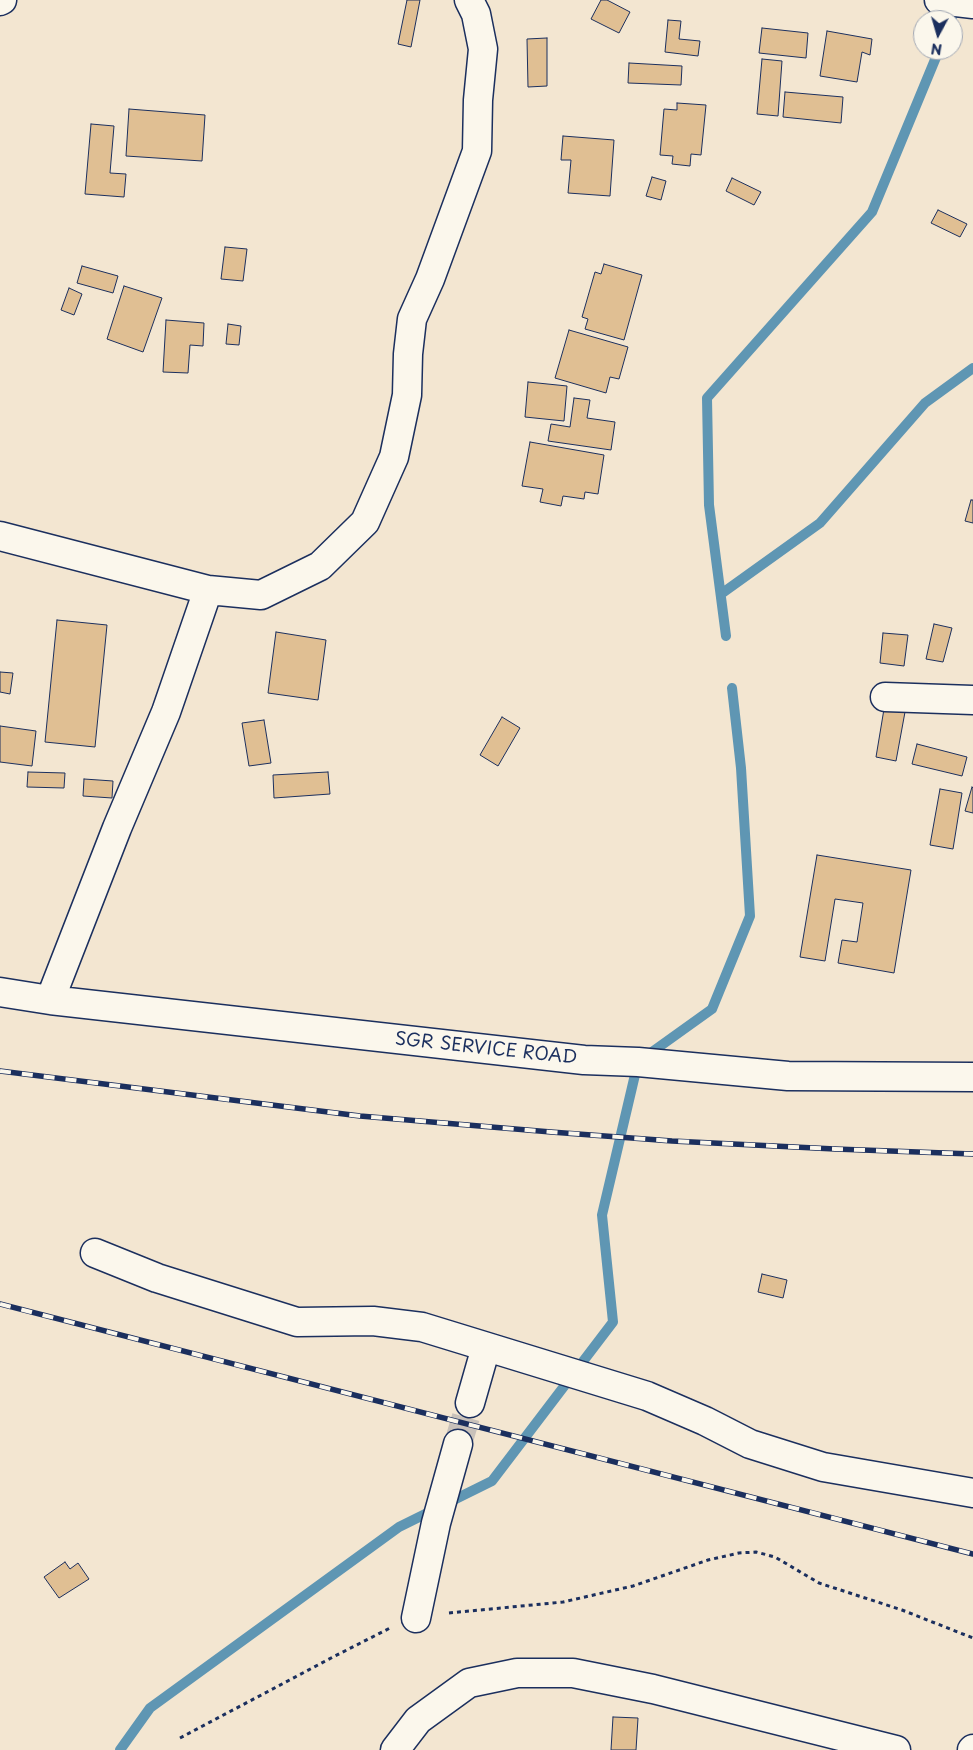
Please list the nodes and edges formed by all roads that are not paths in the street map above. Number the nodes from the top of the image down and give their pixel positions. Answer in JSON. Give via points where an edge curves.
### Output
{"nodes":[{"id":1,"x":470,"y":0,"type":"edge"},
{"id":2,"x":939,"y":0,"type":"edge"},
{"id":3,"x":973,"y":4,"type":"edge"},
{"id":4,"x":0,"y":536,"type":"edge"},
{"id":5,"x":208,"y":590,"type":"junction"},
{"id":6,"x":885,"y":697,"type":"dead end"},
{"id":7,"x":973,"y":700,"type":"edge"},
{"id":8,"x":0,"y":992,"type":"edge"},
{"id":9,"x":50,"y":1000,"type":"junction"},
{"id":10,"x":973,"y":1077,"type":"edge"},
{"id":11,"x":95,"y":1253,"type":"dead end"},
{"id":12,"x":486,"y":1347,"type":"junction"},
{"id":13,"x":470,"y":1403,"type":"tunnel mouth"},
{"id":14,"x":458,"y":1444,"type":"tunnel mouth"},
{"id":15,"x":973,"y":1493,"type":"edge"},
{"id":16,"x":416,"y":1618,"type":"road end"},
{"id":17,"x":395,"y":1750,"type":"edge"},
{"id":18,"x":896,"y":1750,"type":"edge"}],
"edges":[{"from":1,"to":5,"type":"street","via":[[483,49],[477,151],[412,319],[407,395],[394,457],[365,522],[320,566],[261,595]]},
{"from":2,"to":3,"type":"street"},
{"from":4,"to":5,"type":"street"},
{"from":5,"to":9,"type":"street","via":[[166,712]]},
{"from":6,"to":7,"type":"street"},
{"from":8,"to":9,"type":"street","name":"SGR SERVICE ROAD"},
{"from":9,"to":10,"type":"street","name":"SGR SERVICE ROAD","via":[[584,1060],[788,1076]]},
{"from":11,"to":12,"type":"street","via":[[157,1278],[298,1322],[373,1321],[422,1327]]},
{"from":12,"to":13,"type":"street"},
{"from":12,"to":15,"type":"street","via":[[647,1396],[705,1420],[750,1444],[823,1467]]},
{"from":14,"to":16,"type":"street","via":[[436,1523]]},
{"from":17,"to":18,"type":"street","via":[[418,1720],[469,1683],[517,1673],[573,1673],[653,1689]]}]}
